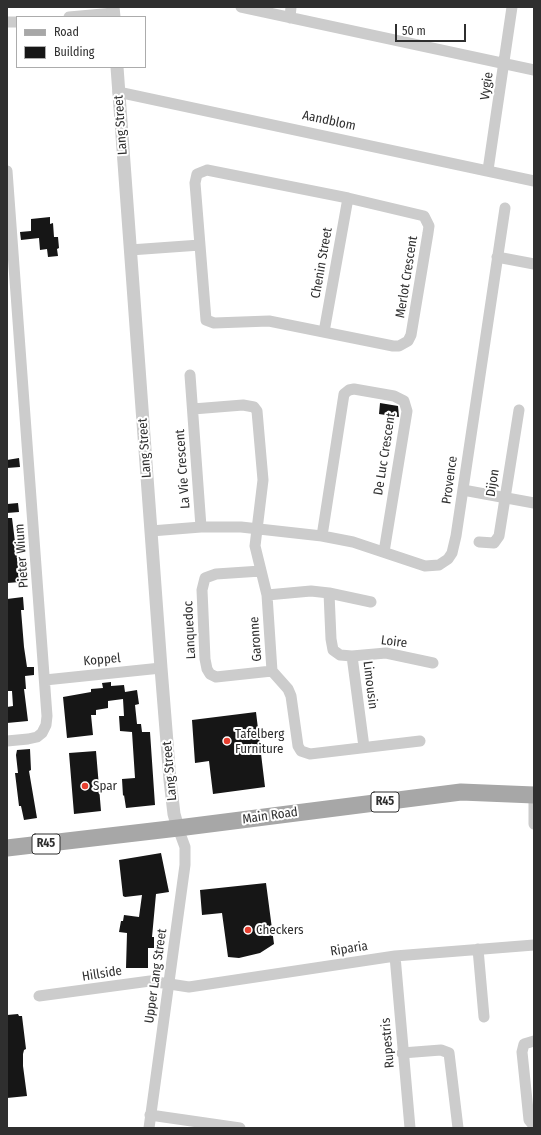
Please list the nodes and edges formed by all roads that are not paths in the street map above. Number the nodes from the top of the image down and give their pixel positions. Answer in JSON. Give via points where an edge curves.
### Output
{"nodes":[{"id":1,"x":241,"y":7,"type":"edge"},
{"id":2,"x":512,"y":7,"type":"edge"},
{"id":3,"x":114,"y":12,"type":"edge"},
{"id":4,"x":291,"y":12,"type":"edge"},
{"id":5,"x":78,"y":16,"type":"edge"},
{"id":6,"x":504,"y":63,"type":"junction"},
{"id":7,"x":116,"y":68,"type":"edge"},
{"id":8,"x":534,"y":70,"type":"edge"},
{"id":9,"x":118,"y":92,"type":"junction"},
{"id":10,"x":488,"y":170,"type":"junction"},
{"id":11,"x":7,"y":171,"type":"edge"},
{"id":12,"x":534,"y":181,"type":"edge"},
{"id":13,"x":348,"y":198,"type":"junction"},
{"id":14,"x":505,"y":208,"type":"dead end"},
{"id":15,"x":200,"y":245,"type":"junction"},
{"id":16,"x":130,"y":250,"type":"junction"},
{"id":17,"x":497,"y":257,"type":"junction"},
{"id":18,"x":534,"y":264,"type":"edge"},
{"id":19,"x":324,"y":332,"type":"junction"},
{"id":20,"x":190,"y":375,"type":"dead end"},
{"id":21,"x":193,"y":409,"type":"junction"},
{"id":22,"x":519,"y":410,"type":"dead end"},
{"id":23,"x":463,"y":490,"type":"junction"},
{"id":24,"x":505,"y":498,"type":"junction"},
{"id":25,"x":534,"y":503,"type":"edge"},
{"id":26,"x":202,"y":527,"type":"junction"},
{"id":27,"x":256,"y":529,"type":"junction"},
{"id":28,"x":151,"y":531,"type":"junction"},
{"id":29,"x":322,"y":536,"type":"junction"},
{"id":30,"x":479,"y":542,"type":"dead end"},
{"id":31,"x":384,"y":552,"type":"junction"},
{"id":32,"x":261,"y":571,"type":"junction"},
{"id":33,"x":329,"y":593,"type":"junction"},
{"id":34,"x":267,"y":595,"type":"junction"},
{"id":35,"x":371,"y":602,"type":"dead end"},
{"id":36,"x":352,"y":656,"type":"junction"},
{"id":37,"x":432,"y":663,"type":"dead end"},
{"id":38,"x":161,"y":668,"type":"junction"},
{"id":39,"x":272,"y":671,"type":"junction"},
{"id":40,"x":45,"y":680,"type":"junction"},
{"id":41,"x":7,"y":741,"type":"edge"},
{"id":42,"x":420,"y":742,"type":"dead end"},
{"id":43,"x":364,"y":747,"type":"junction"},
{"id":44,"x":534,"y":795,"type":"edge"},
{"id":45,"x":534,"y":824,"type":"edge"},
{"id":46,"x":178,"y":828,"type":"junction"},
{"id":47,"x":7,"y":848,"type":"edge"},
{"id":48,"x":534,"y":945,"type":"edge"},
{"id":49,"x":478,"y":949,"type":"junction"},
{"id":50,"x":395,"y":956,"type":"junction"},
{"id":51,"x":169,"y":984,"type":"junction"},
{"id":52,"x":39,"y":996,"type":"dead end"},
{"id":53,"x":484,"y":1017,"type":"dead end"},
{"id":54,"x":534,"y":1041,"type":"edge"},
{"id":55,"x":402,"y":1053,"type":"junction"},
{"id":56,"x":150,"y":1115,"type":"junction"},
{"id":57,"x":534,"y":1126,"type":"edge"},
{"id":58,"x":149,"y":1128,"type":"edge"},
{"id":59,"x":240,"y":1128,"type":"edge"},
{"id":60,"x":410,"y":1128,"type":"edge"},
{"id":61,"x":458,"y":1128,"type":"edge"}],
"edges":[{"from":1,"to":4,"type":"street"},
{"from":2,"to":6,"type":"street","name":"Vygie"},
{"from":3,"to":5,"type":"street"},
{"from":4,"to":6,"type":"street"},
{"from":6,"to":8,"type":"street"},
{"from":6,"to":10,"type":"street","name":"Vygie"},
{"from":7,"to":9,"type":"street","name":"Lang Street"},
{"from":9,"to":10,"type":"street","name":"Aandblom"},
{"from":9,"to":16,"type":"street","name":"Lang Street"},
{"from":10,"to":12,"type":"street","name":"Aandblom"},
{"from":11,"to":40,"type":"street","name":"Pieter Wium"},
{"from":13,"to":15,"type":"street","name":"Merlot Crescent","via":[[211,170],[202,171],[197,174],[195,183]]},
{"from":13,"to":19,"type":"street","name":"Chenin Street"},
{"from":13,"to":19,"type":"street","name":"Merlot Crescent","via":[[419,213],[427,220],[428,233],[411,335],[408,341],[399,346]]},
{"from":14,"to":17,"type":"street","name":"Provence"},
{"from":15,"to":16,"type":"street"},
{"from":15,"to":19,"type":"street","name":"Merlot Crescent","via":[[204,315],[209,323],[269,321]]},
{"from":16,"to":28,"type":"street","name":"Lang Street"},
{"from":17,"to":18,"type":"street"},
{"from":17,"to":23,"type":"street","name":"Provence"},
{"from":20,"to":21,"type":"street","name":"La Vie Crescent"},
{"from":21,"to":26,"type":"street","name":"La Vie Crescent"},
{"from":21,"to":27,"type":"street","via":[[243,405],[254,407],[257,411],[263,480]]},
{"from":22,"to":24,"type":"street","name":"Dijon"},
{"from":23,"to":24,"type":"street"},
{"from":23,"to":31,"type":"street","name":"Provence","via":[[455,544],[448,559],[439,565],[425,566]]},
{"from":24,"to":25,"type":"street"},
{"from":24,"to":30,"type":"street","name":"Dijon","via":[[497,542]]},
{"from":26,"to":27,"type":"street"},
{"from":26,"to":28,"type":"street"},
{"from":27,"to":29,"type":"street","name":"Provence"},
{"from":27,"to":32,"type":"street","name":"Garonne","via":[[255,546]]},
{"from":28,"to":38,"type":"street","name":"Lang Street"},
{"from":29,"to":31,"type":"street","name":"Provence"},
{"from":29,"to":31,"type":"street","name":"De Luc Crescent","via":[[344,394],[354,389],[394,396],[404,401],[407,411]]},
{"from":32,"to":34,"type":"street","name":"Garonne"},
{"from":32,"to":39,"type":"street","name":"Lanquedoc","via":[[216,574],[205,578],[202,590],[205,659],[210,674],[216,676]]},
{"from":33,"to":34,"type":"street","via":[[311,591]]},
{"from":33,"to":35,"type":"street"},
{"from":33,"to":36,"type":"street","name":"Limousin","via":[[333,650],[340,655]]},
{"from":34,"to":39,"type":"street","name":"Garonne"},
{"from":36,"to":37,"type":"street","name":"Loire","via":[[386,653]]},
{"from":36,"to":43,"type":"street","name":"Limousin"},
{"from":38,"to":40,"type":"street","name":"Koppel"},
{"from":38,"to":46,"type":"street","name":"Lang Street","via":[[171,787]]},
{"from":39,"to":43,"type":"street","name":"Garonne","via":[[291,696],[297,743],[301,751],[310,754]]},
{"from":40,"to":41,"type":"street","name":"Pieter Wium","via":[[47,716],[42,733],[28,740]]},
{"from":42,"to":43,"type":"street","name":"Garonne"},
{"from":44,"to":45,"type":"street"},
{"from":44,"to":46,"type":"main road","name":"Main Road","number":"R45","via":[[461,792]]},
{"from":46,"to":47,"type":"main road","name":"Main Road","number":"R45"},
{"from":46,"to":51,"type":"street","name":"Upper Lang Street","via":[[185,847],[185,865]]},
{"from":48,"to":49,"type":"street","name":"Riparia"},
{"from":49,"to":50,"type":"street","name":"Riparia"},
{"from":49,"to":53,"type":"street"},
{"from":50,"to":51,"type":"street","name":"Riparia","via":[[189,987]]},
{"from":50,"to":55,"type":"street","name":"Rupestris"},
{"from":51,"to":52,"type":"street","name":"Hillside","via":[[146,982]]},
{"from":51,"to":56,"type":"street","name":"Upper Lang Street"},
{"from":54,"to":57,"type":"street","via":[[524,1044],[522,1052],[529,1120]]},
{"from":55,"to":60,"type":"street","name":"Rupestris"},
{"from":55,"to":61,"type":"street","via":[[441,1050],[449,1053]]},
{"from":56,"to":58,"type":"street","name":"Upper Lang Street"},
{"from":56,"to":59,"type":"street"}]}
